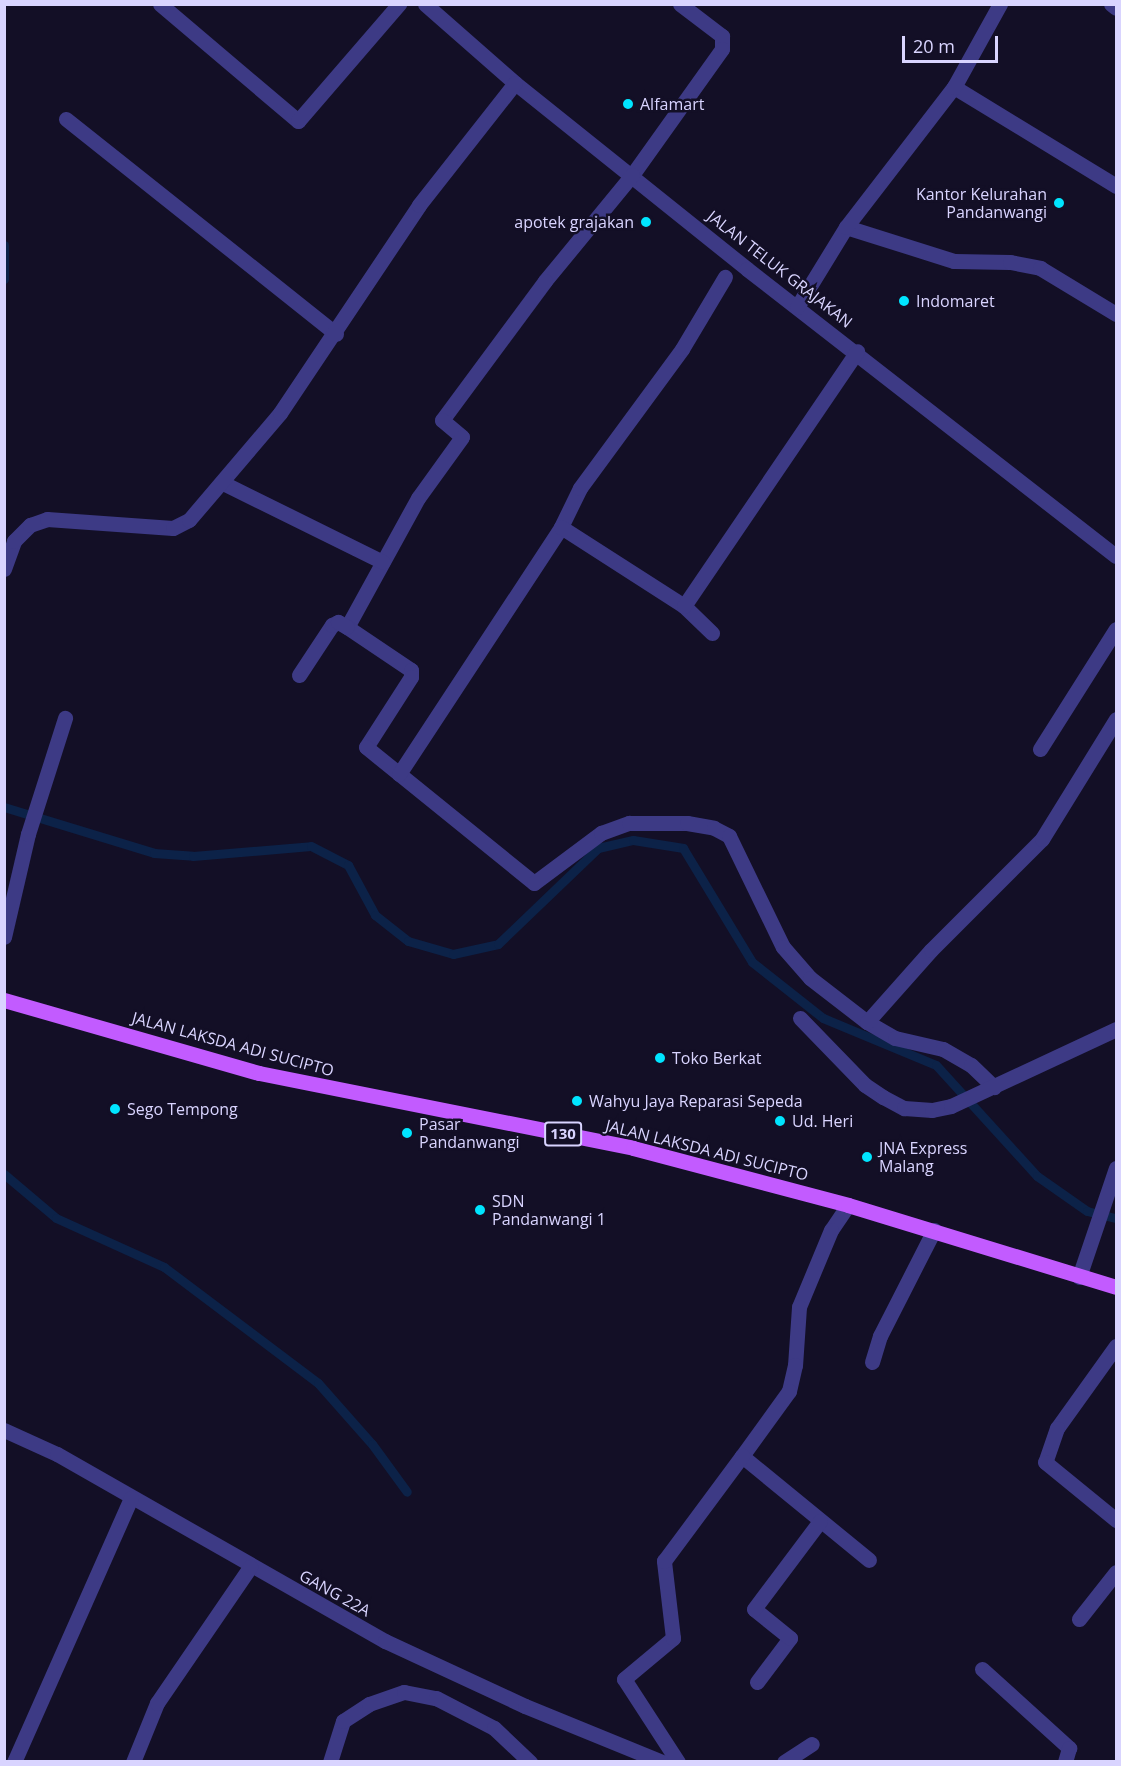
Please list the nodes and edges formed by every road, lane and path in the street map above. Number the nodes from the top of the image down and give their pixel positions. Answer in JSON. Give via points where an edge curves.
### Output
{"nodes":[{"id":1,"x":160,"y":4,"type":"edge"},
{"id":2,"x":399,"y":4,"type":"edge"},
{"id":3,"x":425,"y":4,"type":"edge"},
{"id":4,"x":680,"y":4,"type":"edge"},
{"id":5,"x":1000,"y":4,"type":"edge"},
{"id":6,"x":1111,"y":4,"type":"edge"},
{"id":7,"x":1116,"y":8,"type":"edge"},
{"id":8,"x":703,"y":11,"type":"edge"},
{"id":9,"x":515,"y":83,"type":"junction"},
{"id":10,"x":954,"y":87,"type":"junction"},
{"id":11,"x":66,"y":119,"type":"dead end"},
{"id":12,"x":632,"y":175,"type":"junction"},
{"id":13,"x":1116,"y":186,"type":"edge"},
{"id":14,"x":846,"y":227,"type":"junction"},
{"id":15,"x":725,"y":277,"type":"dead end"},
{"id":16,"x":797,"y":306,"type":"junction"},
{"id":17,"x":1116,"y":314,"type":"edge"},
{"id":18,"x":336,"y":334,"type":"junction"},
{"id":19,"x":857,"y":351,"type":"junction"},
{"id":20,"x":223,"y":483,"type":"junction"},
{"id":21,"x":561,"y":527,"type":"junction"},
{"id":22,"x":1116,"y":556,"type":"edge"},
{"id":23,"x":382,"y":561,"type":"junction"},
{"id":24,"x":4,"y":570,"type":"edge"},
{"id":25,"x":684,"y":606,"type":"junction"},
{"id":26,"x":347,"y":627,"type":"junction"},
{"id":27,"x":1116,"y":629,"type":"edge"},
{"id":28,"x":712,"y":633,"type":"dead end"},
{"id":29,"x":299,"y":675,"type":"dead end"},
{"id":30,"x":65,"y":718,"type":"dead end"},
{"id":31,"x":1116,"y":719,"type":"edge"},
{"id":32,"x":1040,"y":749,"type":"dead end"},
{"id":33,"x":399,"y":774,"type":"junction"},
{"id":34,"x":4,"y":937,"type":"edge"},
{"id":35,"x":4,"y":1000,"type":"edge"},
{"id":36,"x":800,"y":1018,"type":"dead end"},
{"id":37,"x":867,"y":1022,"type":"junction"},
{"id":38,"x":1116,"y":1029,"type":"edge"},
{"id":39,"x":992,"y":1088,"type":"junction"},
{"id":40,"x":1116,"y":1168,"type":"edge"},
{"id":41,"x":848,"y":1205,"type":"junction"},
{"id":42,"x":934,"y":1230,"type":"junction"},
{"id":43,"x":1079,"y":1277,"type":"junction"},
{"id":44,"x":1116,"y":1287,"type":"edge"},
{"id":45,"x":1116,"y":1346,"type":"edge"},
{"id":46,"x":872,"y":1362,"type":"dead end"},
{"id":47,"x":4,"y":1430,"type":"edge"},
{"id":48,"x":742,"y":1456,"type":"junction"},
{"id":49,"x":131,"y":1498,"type":"junction"},
{"id":50,"x":1116,"y":1520,"type":"edge"},
{"id":51,"x":820,"y":1521,"type":"junction"},
{"id":52,"x":869,"y":1560,"type":"dead end"},
{"id":53,"x":250,"y":1567,"type":"junction"},
{"id":54,"x":1116,"y":1572,"type":"edge"},
{"id":55,"x":1079,"y":1618,"type":"dead end"},
{"id":56,"x":982,"y":1669,"type":"dead end"},
{"id":57,"x":757,"y":1682,"type":"dead end"},
{"id":58,"x":812,"y":1744,"type":"dead end"},
{"id":59,"x":14,"y":1761,"type":"edge"},
{"id":60,"x":133,"y":1761,"type":"edge"},
{"id":61,"x":330,"y":1761,"type":"edge"},
{"id":62,"x":530,"y":1761,"type":"edge"},
{"id":63,"x":662,"y":1761,"type":"edge"},
{"id":64,"x":678,"y":1761,"type":"edge"},
{"id":65,"x":783,"y":1761,"type":"edge"},
{"id":66,"x":1065,"y":1761,"type":"edge"}],
"edges":[{"from":1,"to":2,"type":"street","via":[[298,121]]},
{"from":3,"to":9,"type":"street","name":"JALAN TELUK GRAJAKAN"},
{"from":4,"to":8,"type":"street"},
{"from":5,"to":10,"type":"street"},
{"from":6,"to":7,"type":"street"},
{"from":8,"to":12,"type":"street","via":[[722,36],[722,49]]},
{"from":9,"to":12,"type":"street","name":"JALAN TELUK GRAJAKAN"},
{"from":9,"to":18,"type":"street","via":[[419,205]]},
{"from":10,"to":13,"type":"street"},
{"from":10,"to":14,"type":"street"},
{"from":11,"to":18,"type":"street"},
{"from":12,"to":16,"type":"street","name":"JALAN TELUK GRAJAKAN"},
{"from":12,"to":23,"type":"street","via":[[545,281],[442,420],[462,437],[418,498]]},
{"from":14,"to":16,"type":"street"},
{"from":14,"to":17,"type":"street","via":[[954,261],[1010,262],[1040,268]]},
{"from":15,"to":21,"type":"street","via":[[682,349],[580,488]]},
{"from":16,"to":19,"type":"street","name":"JALAN TELUK GRAJAKAN"},
{"from":18,"to":20,"type":"street"},
{"from":19,"to":22,"type":"street","name":"JALAN TELUK GRAJAKAN"},
{"from":19,"to":25,"type":"street"},
{"from":20,"to":23,"type":"street"},
{"from":20,"to":24,"type":"street","via":[[189,520],[173,528],[66,518],[30,525],[14,541]]},
{"from":21,"to":25,"type":"street"},
{"from":21,"to":33,"type":"street"},
{"from":23,"to":26,"type":"street"},
{"from":25,"to":28,"type":"street"},
{"from":26,"to":29,"type":"street","via":[[338,622],[332,625]]},
{"from":26,"to":33,"type":"street","via":[[411,670],[411,677],[366,747]]},
{"from":27,"to":32,"type":"street"},
{"from":30,"to":34,"type":"street","via":[[28,834]]},
{"from":31,"to":37,"type":"street","via":[[1042,839],[930,950]]},
{"from":33,"to":37,"type":"street","via":[[534,883],[601,833],[629,823],[687,823],[714,828],[729,836],[783,947],[810,978]]},
{"from":35,"to":41,"type":"main road","name":"JALAN LAKSDA ADI SUCIPTO","number":"130","via":[[259,1073],[633,1148]]},
{"from":36,"to":39,"type":"street","via":[[865,1085],[904,1108],[951,1106]]},
{"from":37,"to":39,"type":"street","via":[[895,1038],[943,1049],[971,1065]]},
{"from":38,"to":39,"type":"street"},
{"from":40,"to":43,"type":"street"},
{"from":41,"to":42,"type":"main road","name":"JALAN LAKSDA ADI SUCIPTO","number":"130"},
{"from":41,"to":48,"type":"street","via":[[831,1230],[799,1307],[789,1390]]},
{"from":42,"to":43,"type":"main road","name":"JALAN LAKSDA ADI SUCIPTO","number":"130"},
{"from":42,"to":46,"type":"street","via":[[880,1335]]},
{"from":43,"to":44,"type":"main road","name":"JALAN LAKSDA ADI SUCIPTO","number":"130"},
{"from":45,"to":50,"type":"street","via":[[1057,1428],[1046,1462]]},
{"from":47,"to":49,"type":"street","name":"GANG 22A","via":[[57,1454]]},
{"from":48,"to":51,"type":"street"},
{"from":48,"to":64,"type":"street","via":[[664,1561],[673,1638],[624,1679]]},
{"from":49,"to":53,"type":"street","name":"GANG 22A"},
{"from":49,"to":59,"type":"street"},
{"from":51,"to":52,"type":"street"},
{"from":51,"to":57,"type":"street","via":[[754,1609],[790,1638]]},
{"from":53,"to":60,"type":"street","via":[[157,1703]]},
{"from":53,"to":63,"type":"street","name":"GANG 22A","via":[[385,1641],[525,1706]]},
{"from":54,"to":55,"type":"street"},
{"from":56,"to":66,"type":"street","via":[[1069,1748]]},
{"from":58,"to":65,"type":"street"},
{"from":61,"to":62,"type":"street","via":[[344,1721],[369,1704],[404,1692],[436,1698],[494,1728]]}]}
